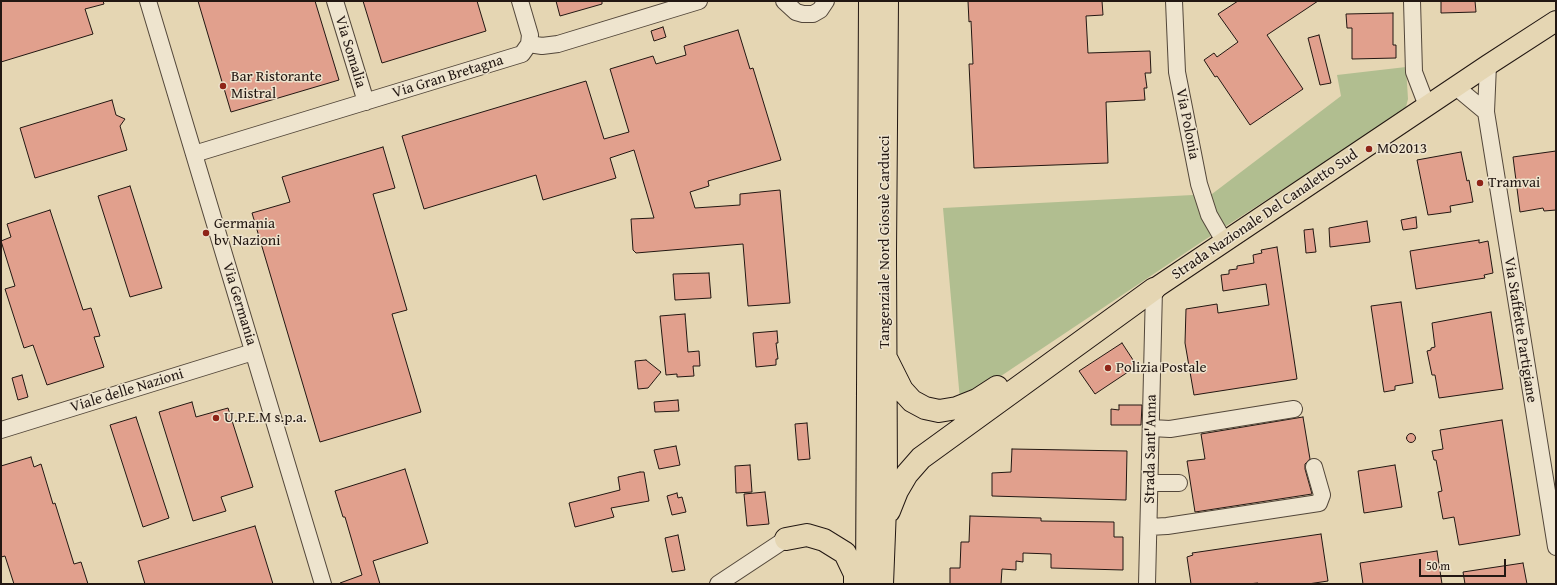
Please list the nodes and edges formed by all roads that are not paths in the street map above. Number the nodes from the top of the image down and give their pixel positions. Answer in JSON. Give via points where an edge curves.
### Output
{"nodes":[{"id":1,"x":148,"y":1,"type":"edge"},
{"id":2,"x":335,"y":1,"type":"edge"},
{"id":3,"x":520,"y":1,"type":"edge"},
{"id":4,"x":699,"y":1,"type":"edge"},
{"id":5,"x":784,"y":1,"type":"edge"},
{"id":6,"x":826,"y":1,"type":"edge"},
{"id":7,"x":870,"y":1,"type":"edge"},
{"id":8,"x":887,"y":1,"type":"edge"},
{"id":9,"x":1174,"y":1,"type":"edge"},
{"id":10,"x":1412,"y":1,"type":"edge"},
{"id":11,"x":1556,"y":21,"type":"edge"},
{"id":12,"x":529,"y":44,"type":"junction"},
{"id":13,"x":1488,"y":64,"type":"junction"},
{"id":14,"x":1456,"y":87,"type":"junction"},
{"id":15,"x":366,"y":102,"type":"junction"},
{"id":16,"x":1427,"y":106,"type":"junction"},
{"id":17,"x":1486,"y":112,"type":"junction"},
{"id":18,"x":194,"y":154,"type":"junction"},
{"id":19,"x":1224,"y":241,"type":"junction"},
{"id":20,"x":1154,"y":289,"type":"junction"},
{"id":21,"x":253,"y":352,"type":"junction"},
{"id":22,"x":884,"y":355,"type":"junction"},
{"id":23,"x":1294,"y":409,"type":"dead end"},
{"id":24,"x":1151,"y":428,"type":"junction"},
{"id":25,"x":1,"y":430,"type":"edge"},
{"id":26,"x":1314,"y":467,"type":"dead end"},
{"id":27,"x":876,"y":483,"type":"junction"},
{"id":28,"x":1150,"y":483,"type":"junction"},
{"id":29,"x":1179,"y":483,"type":"dead end"},
{"id":30,"x":883,"y":526,"type":"junction"},
{"id":31,"x":1149,"y":527,"type":"junction"},
{"id":32,"x":786,"y":539,"type":"joint"},
{"id":33,"x":1556,"y":547,"type":"edge"},
{"id":34,"x":323,"y":584,"type":"edge"},
{"id":35,"x":718,"y":584,"type":"edge"},
{"id":36,"x":855,"y":584,"type":"edge"},
{"id":37,"x":867,"y":584,"type":"edge"},
{"id":38,"x":882,"y":584,"type":"edge"},
{"id":39,"x":1147,"y":584,"type":"edge"}],
"edges":[{"from":1,"to":18,"type":"street","name":"Via Germania"},
{"from":2,"to":15,"type":"street","name":"Via Somalia"},
{"from":3,"to":12,"type":"street","via":[[530,36]]},
{"from":4,"to":12,"type":"street","via":[[558,44]]},
{"from":5,"to":6,"type":"street","via":[[796,12],[803,14],[813,14],[820,10]]},
{"from":7,"to":27,"type":"highway","name":"Tangenziale Nord Giosuè Carducci"},
{"from":8,"to":22,"type":"highway","name":"Tangenziale Nord Giosuè Carducci"},
{"from":9,"to":19,"type":"street","name":"Via Polonia","via":[[1177,72],[1199,184],[1209,215]]},
{"from":10,"to":16,"type":"street","via":[[1414,72]]},
{"from":11,"to":13,"type":"main road","name":"Strada Nazionale Del Canaletto Sud"},
{"from":12,"to":15,"type":"street","name":"Via Gran Bretagna","via":[[522,54]]},
{"from":13,"to":14,"type":"main road","name":"Strada Nazionale Del Canaletto Sud"},
{"from":13,"to":17,"type":"street","name":"Via Staffette Partigiane"},
{"from":14,"to":16,"type":"main road","name":"Strada Nazionale Del Canaletto Sud"},
{"from":14,"to":17,"type":"street"},
{"from":15,"to":18,"type":"street","name":"Via Gran Bretagna"},
{"from":16,"to":19,"type":"main road","name":"Strada Nazionale Del Canaletto Sud"},
{"from":17,"to":33,"type":"street","name":"Via Staffette Partigiane"},
{"from":18,"to":21,"type":"street","name":"Via Germania"},
{"from":19,"to":20,"type":"main road","name":"Strada Nazionale Del Canaletto Sud"},
{"from":20,"to":22,"type":"highway","via":[[977,400],[957,408],[939,411],[925,408],[912,401],[902,390]]},
{"from":20,"to":24,"type":"street","name":"Strada Sant'Anna"},
{"from":20,"to":30,"type":"highway","via":[[921,458],[897,491]]},
{"from":21,"to":25,"type":"street","name":"Viale delle Nazioni"},
{"from":21,"to":34,"type":"street","name":"Via Germania"},
{"from":22,"to":27,"type":"highway","name":"Tangenziale Nord Giosuè Carducci"},
{"from":23,"to":24,"type":"street","via":[[1170,429]]},
{"from":24,"to":28,"type":"street","name":"Strada Sant'Anna"},
{"from":26,"to":31,"type":"street","via":[[1322,495],[1319,503]]},
{"from":27,"to":30,"type":"highway"},
{"from":27,"to":37,"type":"highway"},
{"from":28,"to":29,"type":"street"},
{"from":28,"to":31,"type":"street","name":"Strada Sant'Anna"},
{"from":30,"to":38,"type":"highway"},
{"from":31,"to":39,"type":"street","name":"Strada Sant'Anna"},
{"from":32,"to":35,"type":"street"},
{"from":32,"to":36,"type":"highway","via":[[807,535],[824,540],[845,553],[855,574]]}]}
